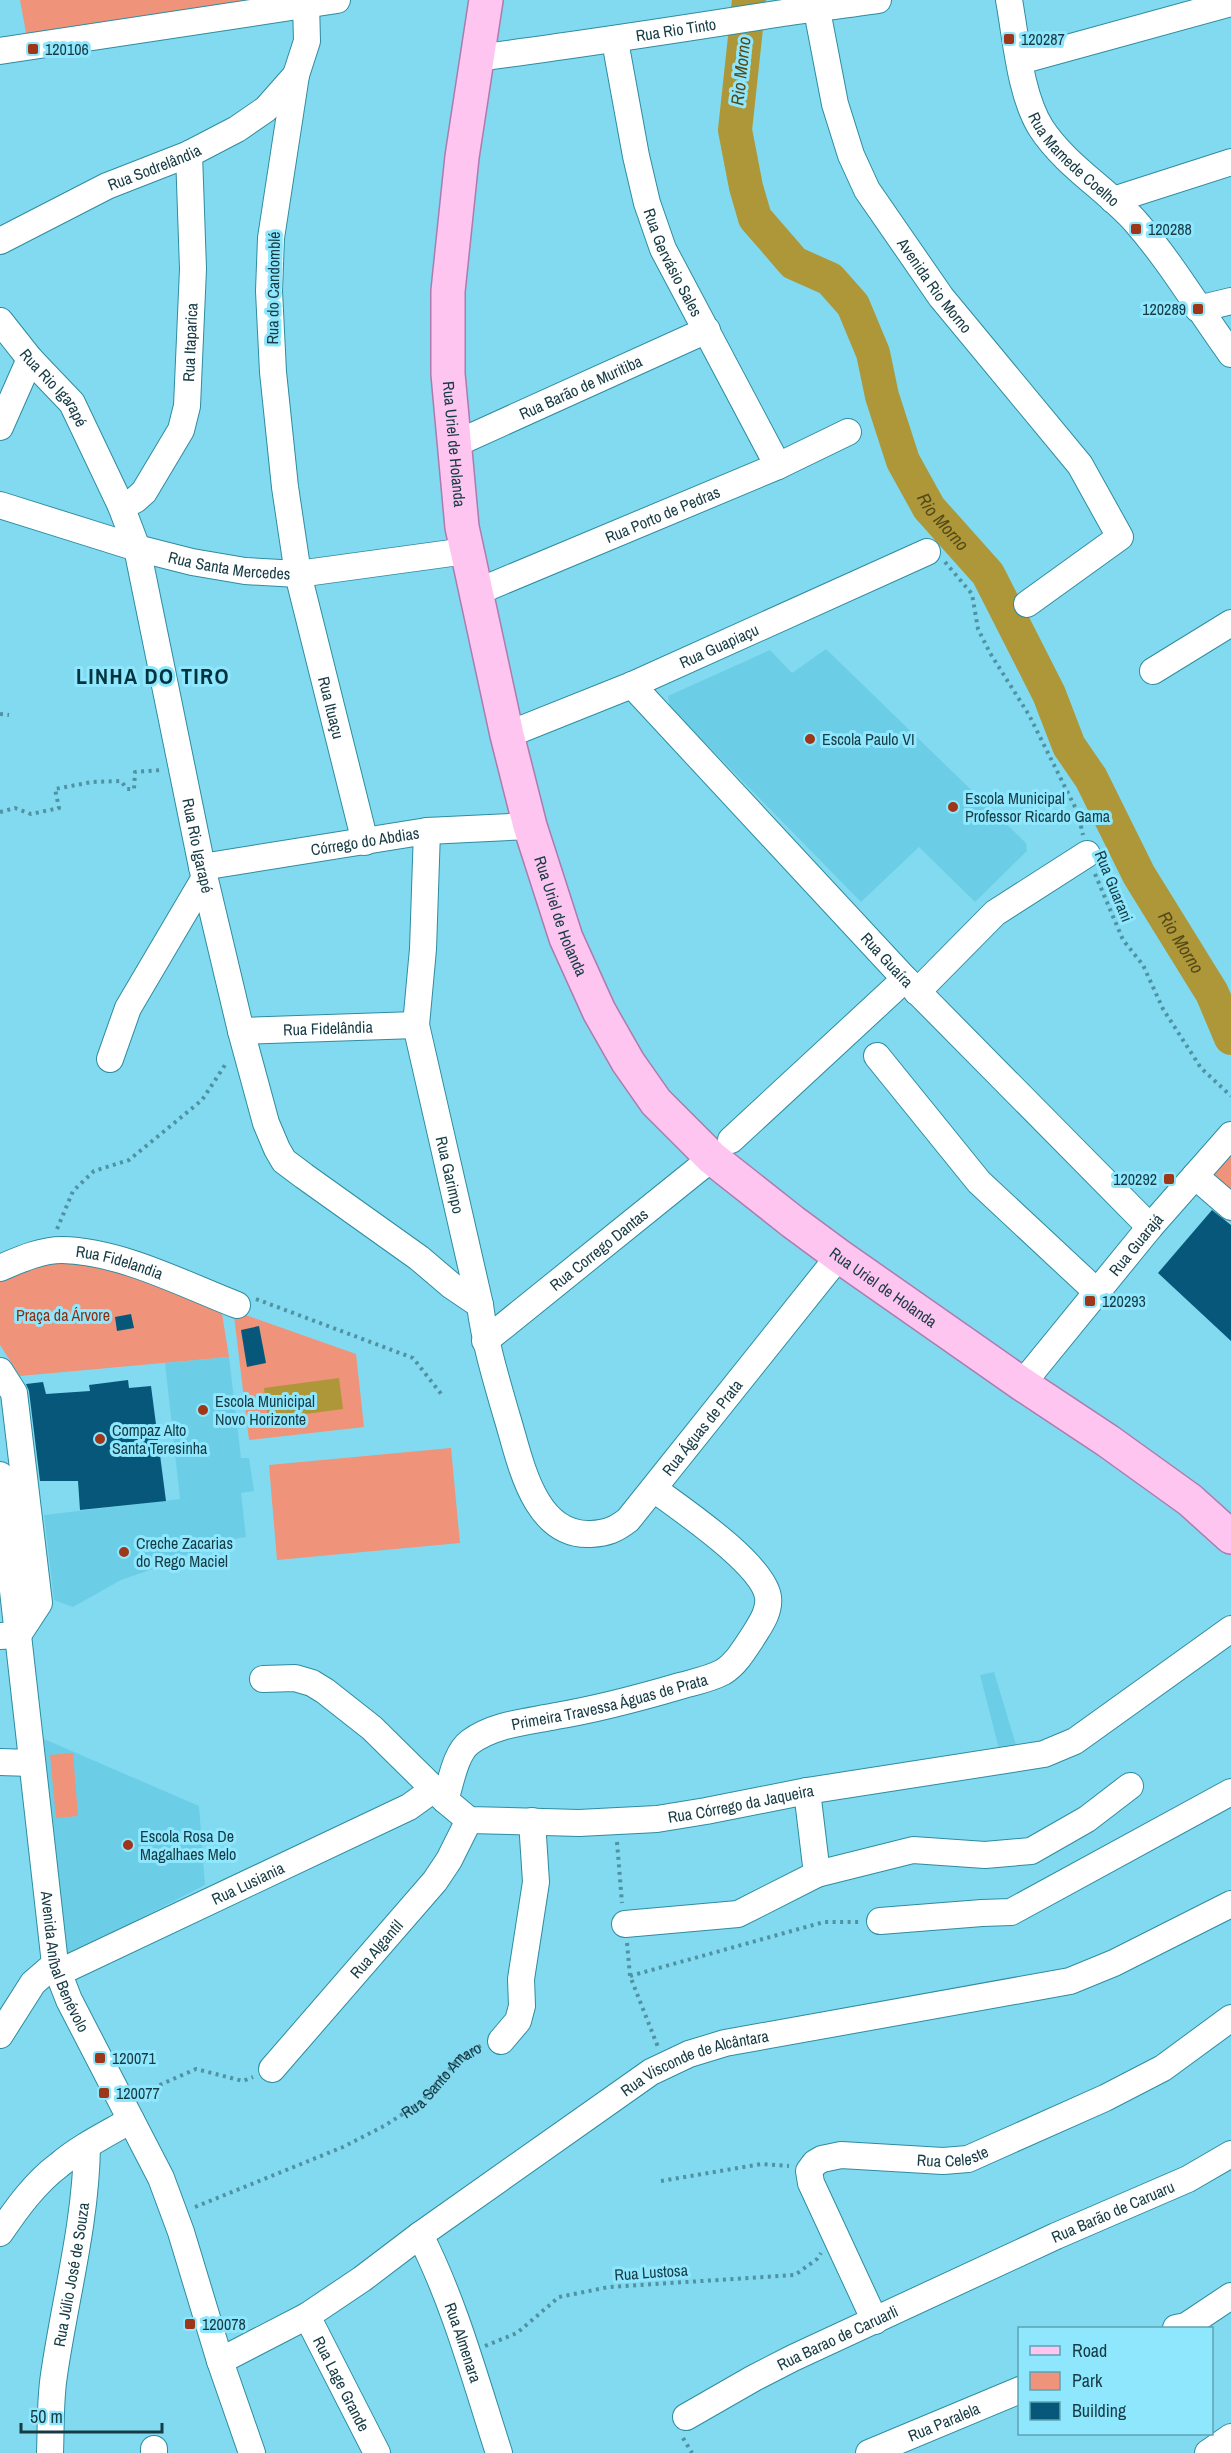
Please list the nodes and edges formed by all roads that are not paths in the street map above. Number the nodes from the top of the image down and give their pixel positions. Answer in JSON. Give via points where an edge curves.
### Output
{"nodes":[{"id":1,"x":337,"y":0,"type":"edge"},
{"id":2,"x":486,"y":0,"type":"edge"},
{"id":3,"x":878,"y":0,"type":"edge"},
{"id":4,"x":1010,"y":0,"type":"edge"},
{"id":5,"x":306,"y":3,"type":"junction"},
{"id":6,"x":1231,"y":3,"type":"edge"},
{"id":7,"x":815,"y":5,"type":"edge"},
{"id":8,"x":615,"y":40,"type":"junction"},
{"id":9,"x":0,"y":51,"type":"edge"},
{"id":10,"x":476,"y":58,"type":"junction"},
{"id":11,"x":1020,"y":61,"type":"junction"},
{"id":12,"x":296,"y":75,"type":"junction"},
{"id":13,"x":189,"y":154,"type":"junction"},
{"id":14,"x":1231,"y":162,"type":"edge"},
{"id":15,"x":1113,"y":200,"type":"junction"},
{"id":16,"x":0,"y":241,"type":"edge"},
{"id":17,"x":1231,"y":301,"type":"edge"},
{"id":18,"x":1198,"y":309,"type":"junction"},
{"id":19,"x":0,"y":321,"type":"edge"},
{"id":20,"x":706,"y":330,"type":"junction"},
{"id":21,"x":1231,"y":354,"type":"edge"},
{"id":22,"x":30,"y":359,"type":"junction"},
{"id":23,"x":0,"y":427,"type":"edge"},
{"id":24,"x":848,"y":432,"type":"dead end"},
{"id":25,"x":453,"y":446,"type":"junction"},
{"id":26,"x":778,"y":465,"type":"junction"},
{"id":27,"x":0,"y":505,"type":"edge"},
{"id":28,"x":122,"y":506,"type":"junction"},
{"id":29,"x":137,"y":548,"type":"junction"},
{"id":30,"x":466,"y":550,"type":"junction"},
{"id":31,"x":927,"y":552,"type":"road end"},
{"id":32,"x":298,"y":574,"type":"junction"},
{"id":33,"x":477,"y":592,"type":"junction"},
{"id":34,"x":1027,"y":604,"type":"dead end"},
{"id":35,"x":1231,"y":623,"type":"edge"},
{"id":36,"x":1153,"y":670,"type":"dead end"},
{"id":37,"x":632,"y":685,"type":"junction"},
{"id":38,"x":507,"y":735,"type":"junction"},
{"id":39,"x":530,"y":826,"type":"junction"},
{"id":40,"x":427,"y":831,"type":"junction"},
{"id":41,"x":365,"y":842,"type":"junction"},
{"id":42,"x":1087,"y":854,"type":"road end"},
{"id":43,"x":203,"y":873,"type":"junction"},
{"id":44,"x":911,"y":985,"type":"junction"},
{"id":45,"x":416,"y":1025,"type":"junction"},
{"id":46,"x":242,"y":1035,"type":"junction"},
{"id":47,"x":877,"y":1056,"type":"dead end"},
{"id":48,"x":110,"y":1059,"type":"dead end"},
{"id":49,"x":1231,"y":1136,"type":"edge"},
{"id":50,"x":722,"y":1149,"type":"junction"},
{"id":51,"x":1196,"y":1176,"type":"junction"},
{"id":52,"x":1231,"y":1207,"type":"edge"},
{"id":53,"x":1150,"y":1227,"type":"junction"},
{"id":54,"x":839,"y":1256,"type":"junction"},
{"id":55,"x":0,"y":1268,"type":"edge"},
{"id":56,"x":1091,"y":1285,"type":"junction"},
{"id":57,"x":237,"y":1305,"type":"dead end"},
{"id":58,"x":480,"y":1305,"type":"junction"},
{"id":59,"x":485,"y":1341,"type":"junction"},
{"id":60,"x":0,"y":1371,"type":"edge"},
{"id":61,"x":1022,"y":1384,"type":"junction"},
{"id":62,"x":0,"y":1480,"type":"edge"},
{"id":63,"x":654,"y":1489,"type":"junction"},
{"id":64,"x":541,"y":1508,"type":"joint"},
{"id":65,"x":1231,"y":1537,"type":"edge"},
{"id":66,"x":1231,"y":1629,"type":"edge"},
{"id":67,"x":9,"y":1635,"type":"edge"},
{"id":68,"x":263,"y":1679,"type":"dead end"},
{"id":69,"x":0,"y":1762,"type":"edge"},
{"id":70,"x":32,"y":1763,"type":"junction"},
{"id":71,"x":1130,"y":1786,"type":"dead end"},
{"id":72,"x":807,"y":1791,"type":"junction"},
{"id":73,"x":1231,"y":1792,"type":"edge"},
{"id":74,"x":439,"y":1794,"type":"junction"},
{"id":75,"x":470,"y":1820,"type":"junction"},
{"id":76,"x":532,"y":1821,"type":"junction"},
{"id":77,"x":817,"y":1874,"type":"junction"},
{"id":78,"x":1231,"y":1904,"type":"edge"},
{"id":79,"x":880,"y":1921,"type":"road end"},
{"id":80,"x":624,"y":1924,"type":"dead end"},
{"id":81,"x":57,"y":1968,"type":"junction"},
{"id":82,"x":1231,"y":2018,"type":"edge"},
{"id":83,"x":0,"y":2035,"type":"edge"},
{"id":84,"x":501,"y":2041,"type":"road end"},
{"id":85,"x":272,"y":2069,"type":"road end"},
{"id":86,"x":127,"y":2111,"type":"junction"},
{"id":87,"x":87,"y":2146,"type":"junction"},
{"id":88,"x":1231,"y":2154,"type":"edge"},
{"id":89,"x":0,"y":2233,"type":"edge"},
{"id":90,"x":420,"y":2235,"type":"junction"},
{"id":91,"x":993,"y":2267,"type":"joint"},
{"id":92,"x":1231,"y":2296,"type":"edge"},
{"id":93,"x":307,"y":2316,"type":"junction"},
{"id":94,"x":874,"y":2321,"type":"junction"},
{"id":95,"x":1181,"y":2327,"type":"edge"},
{"id":96,"x":220,"y":2361,"type":"junction"},
{"id":97,"x":1018,"y":2391,"type":"edge"},
{"id":98,"x":686,"y":2417,"type":"dead end"},
{"id":99,"x":1231,"y":2437,"type":"edge"},
{"id":100,"x":50,"y":2453,"type":"edge"},
{"id":101,"x":252,"y":2453,"type":"edge"},
{"id":102,"x":376,"y":2453,"type":"edge"},
{"id":103,"x":499,"y":2453,"type":"edge"},
{"id":104,"x":869,"y":2453,"type":"edge"},
{"id":105,"x":1208,"y":2453,"type":"edge"}],
"edges":[{"from":1,"to":5,"type":"street"},
{"from":2,"to":10,"type":"main road","name":"Rua Uriel de Holanda"},
{"from":3,"to":7,"type":"street","name":"Rua Rio Tinto"},
{"from":4,"to":11,"type":"street","name":"Rua Mamede Coelho"},
{"from":5,"to":9,"type":"street"},
{"from":5,"to":12,"type":"street","name":"Rua do Candomblé","via":[[307,41]]},
{"from":6,"to":11,"type":"street"},
{"from":7,"to":8,"type":"street","name":"Rua Rio Tinto"},
{"from":7,"to":34,"type":"street","name":"Avenida Rio Morno","via":[[835,104],[867,190],[941,297],[1080,465],[1120,537]]},
{"from":8,"to":10,"type":"street","name":"Rua Rio Tinto"},
{"from":8,"to":20,"type":"street","name":"Rua Gervásio Sales","via":[[647,203],[663,249]]},
{"from":10,"to":25,"type":"main road","name":"Rua Uriel de Holanda","via":[[448,291]]},
{"from":11,"to":15,"type":"street","name":"Rua Mamede Coelho","via":[[1041,128]]},
{"from":12,"to":13,"type":"street","name":"Rua Sodrelândia","via":[[266,109]]},
{"from":12,"to":32,"type":"street","name":"Rua do Candomblé","via":[[272,238],[269,291],[276,406]]},
{"from":13,"to":16,"type":"street","name":"Rua Sodrelândia","via":[[107,186]]},
{"from":13,"to":28,"type":"street","name":"Rua Itaparica","via":[[193,269],[187,406],[181,430],[144,492]]},
{"from":14,"to":15,"type":"street"},
{"from":15,"to":18,"type":"street","name":"Rua Mamede Coelho","via":[[1149,238]]},
{"from":17,"to":18,"type":"street"},
{"from":18,"to":21,"type":"street","name":"Rua Mamede Coelho"},
{"from":19,"to":22,"type":"street","name":"Rua Rio Igarapé"},
{"from":20,"to":25,"type":"street","name":"Rua Barão de Muritiba"},
{"from":20,"to":26,"type":"street","name":"Rua Gervásio Sales"},
{"from":22,"to":23,"type":"street"},
{"from":22,"to":28,"type":"street","name":"Rua Rio Igarapé","via":[[72,403]]},
{"from":24,"to":26,"type":"street","name":"Rua Porto de Pedras"},
{"from":25,"to":30,"type":"main road","name":"Rua Uriel de Holanda"},
{"from":26,"to":33,"type":"street","name":"Rua Porto de Pedras"},
{"from":27,"to":29,"type":"street","name":"Rua Santa Mercedes"},
{"from":28,"to":29,"type":"street","name":"Rua Rio Igarapé"},
{"from":29,"to":32,"type":"street","name":"Rua Santa Mercedes","via":[[244,571]]},
{"from":29,"to":43,"type":"street","name":"Rua Rio Igarapé"},
{"from":30,"to":32,"type":"street","name":"Rua Santa Mercedes"},
{"from":30,"to":33,"type":"main road","name":"Rua Uriel de Holanda"},
{"from":31,"to":37,"type":"street","name":"Rua Guapiaçu"},
{"from":32,"to":41,"type":"street","name":"Rua Ituaçu"},
{"from":33,"to":38,"type":"main road","name":"Rua Uriel de Holanda"},
{"from":35,"to":36,"type":"street"},
{"from":37,"to":38,"type":"street","name":"Rua Guapiaçu"},
{"from":37,"to":44,"type":"street","name":"Rua Guaíra"},
{"from":38,"to":39,"type":"main road","name":"Rua Uriel de Holanda"},
{"from":39,"to":40,"type":"street","name":"Córrego do Abdias"},
{"from":39,"to":50,"type":"main road","name":"Rua Uriel de Holanda","via":[[566,938],[599,1011],[628,1062],[656,1102]]},
{"from":40,"to":41,"type":"street","name":"Córrego do Abdias"},
{"from":40,"to":45,"type":"street","name":"Rua Garimpo"},
{"from":41,"to":43,"type":"street","name":"Córrego do Abdias"},
{"from":42,"to":44,"type":"street","name":"Rua Corrego Dantas","via":[[995,913]]},
{"from":43,"to":46,"type":"street","name":"Rua Rio Igarapé"},
{"from":43,"to":48,"type":"street","via":[[128,1008]]},
{"from":44,"to":50,"type":"street","name":"Rua Corrego Dantas"},
{"from":44,"to":53,"type":"street","name":"Rua Guaíra"},
{"from":45,"to":46,"type":"street","name":"Rua Fidelândia"},
{"from":45,"to":58,"type":"street","name":"Rua Garimpo"},
{"from":46,"to":58,"type":"street","name":"Rua Rio Igarapé","via":[[266,1123],[284,1161]]},
{"from":47,"to":56,"type":"street","via":[[979,1182]]},
{"from":49,"to":51,"type":"street","name":"Rua Guarajá"},
{"from":50,"to":54,"type":"main road","name":"Rua Uriel de Holanda","via":[[787,1218]]},
{"from":50,"to":59,"type":"street","name":"Rua Corrego Dantas"},
{"from":51,"to":52,"type":"street"},
{"from":51,"to":53,"type":"street","name":"Rua Guarajá"},
{"from":53,"to":56,"type":"street","name":"Rua Guarajá"},
{"from":54,"to":61,"type":"main road","name":"Rua Uriel de Holanda"},
{"from":54,"to":63,"type":"street","name":"Rua Águas de Prata"},
{"from":55,"to":57,"type":"street","name":"Rua Fidelandia","via":[[33,1255],[60,1250],[80,1252],[116,1258]]},
{"from":56,"to":61,"type":"street","name":"Rua Guarajá"},
{"from":58,"to":59,"type":"street","name":"Rua Garimpo"},
{"from":59,"to":64,"type":"street","name":"Rua Garimpo","via":[[522,1465]]},
{"from":60,"to":67,"type":"street","via":[[14,1393],[39,1603]]},
{"from":61,"to":65,"type":"main road","name":"Rua Uriel de Holanda","via":[[1163,1480]]},
{"from":62,"to":67,"type":"street","name":"Avenida Aníbal Benévolo"},
{"from":63,"to":64,"type":"street","name":"Rua Águas de Prata","via":[[628,1520],[605,1533],[581,1535],[565,1530]]},
{"from":63,"to":74,"type":"street","name":"Primeira Travessa Águas de Prata","via":[[722,1540],[764,1586],[768,1608],[740,1655],[724,1671],[653,1694],[489,1731],[468,1743]]},
{"from":66,"to":72,"type":"street","name":"Rua Córrego da Jaqueira","via":[[1062,1748]]},
{"from":67,"to":70,"type":"street","name":"Avenida Aníbal Benévolo"},
{"from":68,"to":74,"type":"street","via":[[295,1678],[325,1691],[372,1728]]},
{"from":69,"to":70,"type":"street"},
{"from":70,"to":81,"type":"street","name":"Avenida Aníbal Benévolo"},
{"from":71,"to":77,"type":"street","via":[[1087,1819],[1031,1851],[985,1855],[913,1850]]},
{"from":72,"to":76,"type":"street","name":"Rua Córrego da Jaqueira","via":[[657,1819]]},
{"from":72,"to":77,"type":"street"},
{"from":73,"to":79,"type":"street","via":[[1011,1912]]},
{"from":74,"to":75,"type":"street"},
{"from":74,"to":81,"type":"street","name":"Rua Lusiania"},
{"from":75,"to":76,"type":"street","name":"Rua Córrego da Jaqueira"},
{"from":75,"to":85,"type":"street","name":"Rua Algantil","via":[[435,1881]]},
{"from":76,"to":84,"type":"street","name":"Rua Santo Amaro","via":[[536,1881],[520,1979],[522,2006],[518,2021]]},
{"from":77,"to":80,"type":"street","via":[[738,1914]]},
{"from":78,"to":90,"type":"street","name":"Rua Visconde de Alcântara","via":[[1070,1981],[725,2043],[689,2054],[651,2072]]},
{"from":81,"to":83,"type":"street","name":"Rua Lusiania","via":[[33,1983]]},
{"from":81,"to":86,"type":"street","name":"Avenida Aníbal Benévolo","via":[[69,2000]]},
{"from":82,"to":94,"type":"street","name":"Rua Celeste","via":[[1163,2068],[968,2158],[943,2162],[841,2155],[822,2159],[810,2167],[811,2183]]},
{"from":86,"to":87,"type":"street"},
{"from":86,"to":96,"type":"street","name":"Avenida Aníbal Benévolo","via":[[161,2178]]},
{"from":87,"to":89,"type":"street","via":[[39,2182]]},
{"from":87,"to":100,"type":"street","name":"Rua Júlio José de Souza","via":[[82,2213],[53,2377]]},
{"from":88,"to":91,"type":"street","name":"Rua Barão de Caruaru","via":[[1188,2179]]},
{"from":90,"to":93,"type":"street","name":"Rua Visconde de Alcântara"},
{"from":90,"to":103,"type":"street","name":"Rua Almenara","via":[[440,2273]]},
{"from":91,"to":94,"type":"street","name":"Rua Barao de Caruarli"},
{"from":92,"to":95,"type":"street"},
{"from":93,"to":96,"type":"street","name":"Rua Visconde de Alcântara"},
{"from":93,"to":102,"type":"street","name":"Rua Lage Grande"},
{"from":94,"to":98,"type":"street","name":"Rua Barao de Caruarli","via":[[754,2378]]},
{"from":96,"to":101,"type":"street","name":"Avenida Aníbal Benévolo"},
{"from":97,"to":104,"type":"street","name":"Rua Paralela"},
{"from":99,"to":105,"type":"street"}]}
